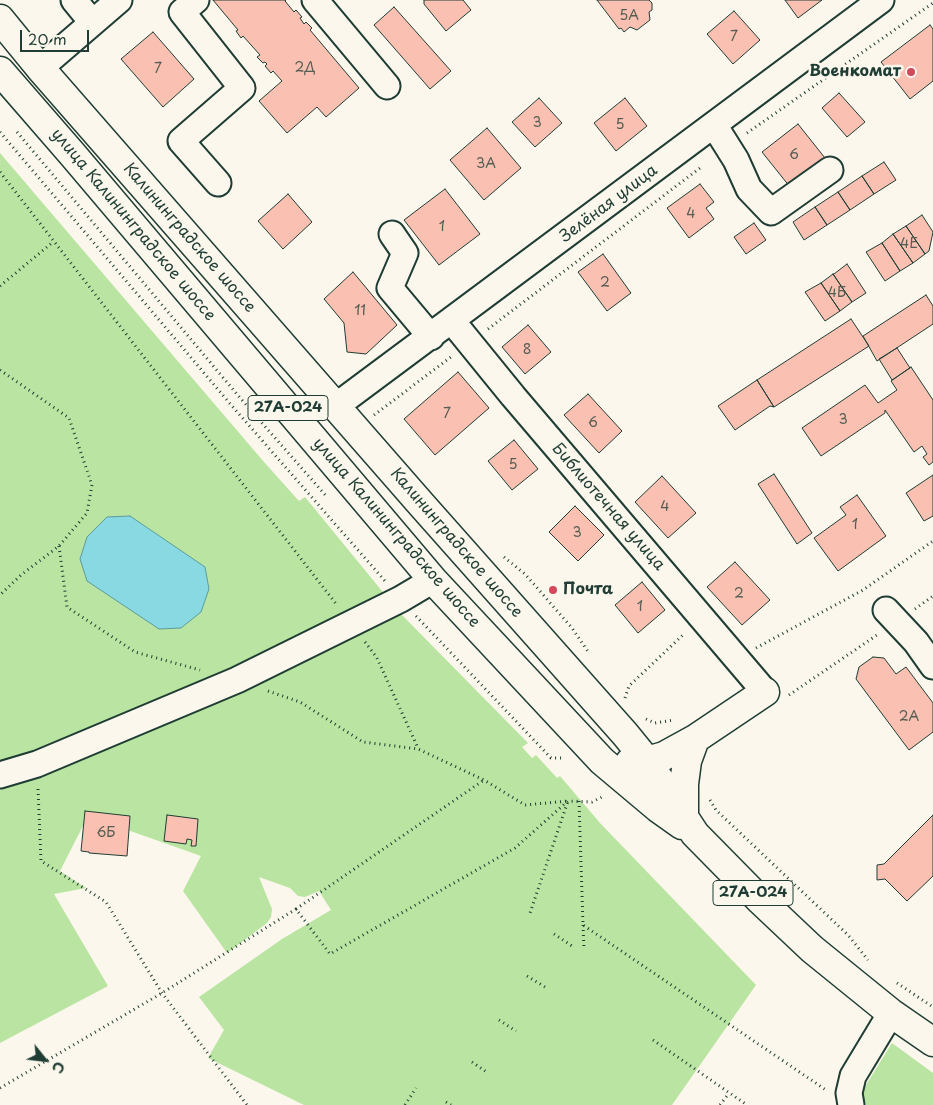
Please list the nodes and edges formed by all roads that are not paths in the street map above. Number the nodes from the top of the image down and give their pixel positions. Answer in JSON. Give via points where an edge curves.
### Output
{"nodes":[{"id":1,"x":74,"y":0,"type":"edge"},
{"id":2,"x":119,"y":0,"type":"edge"},
{"id":3,"x":196,"y":0,"type":"edge"},
{"id":4,"x":315,"y":0,"type":"edge"},
{"id":5,"x":881,"y":0,"type":"edge"},
{"id":6,"x":0,"y":20,"type":"edge"},
{"id":7,"x":92,"y":22,"type":"junction"},
{"id":8,"x":40,"y":68,"type":"junction"},
{"id":9,"x":0,"y":71,"type":"edge"},
{"id":10,"x":388,"y":86,"type":"dead end"},
{"id":11,"x":714,"y":125,"type":"junction"},
{"id":12,"x":830,"y":170,"type":"dead end"},
{"id":13,"x":218,"y":183,"type":"dead end"},
{"id":14,"x":392,"y":234,"type":"dead end"},
{"id":15,"x":452,"y":321,"type":"junction"},
{"id":16,"x":431,"y":337,"type":"junction"},
{"id":17,"x":336,"y":406,"type":"junction"},
{"id":18,"x":433,"y":580,"type":"junction"},
{"id":19,"x":891,"y":616,"type":"road end"},
{"id":20,"x":925,"y":636,"type":"edge"},
{"id":21,"x":933,"y":666,"type":"edge"},
{"id":22,"x":773,"y":696,"type":"joint"},
{"id":23,"x":695,"y":739,"type":"junction"},
{"id":24,"x":573,"y":749,"type":"junction"},
{"id":25,"x":656,"y":763,"type":"junction"},
{"id":26,"x":0,"y":775,"type":"edge"},
{"id":27,"x":679,"y":819,"type":"junction"},
{"id":28,"x":891,"y":1013,"type":"junction"},
{"id":29,"x":933,"y":1042,"type":"edge"},
{"id":30,"x":842,"y":1100,"type":"edge"}],
"edges":[{"from":1,"to":7,"type":"street"},
{"from":2,"to":7,"type":"street"},
{"from":3,"to":13,"type":"street","via":[[182,12],[242,88],[181,141]]},
{"from":4,"to":10,"type":"street"},
{"from":5,"to":11,"type":"street","name":"Зелёная улица"},
{"from":6,"to":8,"type":"main road","name":"Калининградское шоссе","number":"27А-024"},
{"from":7,"to":8,"type":"street"},
{"from":8,"to":17,"type":"main road","name":"Калининградское шоссе","number":"27А-024"},
{"from":9,"to":18,"type":"main road","name":"улица Калининградское шоссе","number":"27А-024"},
{"from":11,"to":12,"type":"street","via":[[749,189],[771,212]]},
{"from":11,"to":15,"type":"street","name":"Зелёная улица"},
{"from":14,"to":16,"type":"street","via":[[405,253],[390,288]]},
{"from":15,"to":16,"type":"street","name":"Зелёная улица"},
{"from":15,"to":22,"type":"street","name":"Библиотечная улица","via":[[737,658]]},
{"from":16,"to":17,"type":"street","name":"Зелёная улица"},
{"from":17,"to":25,"type":"main road","name":"Калининградское шоссе","number":"27А-024"},
{"from":18,"to":24,"type":"main road","name":"улица Калининградское шоссе","number":"27А-024"},
{"from":18,"to":26,"type":"street","via":[[401,600],[237,680],[37,764]]},
{"from":19,"to":20,"type":"street"},
{"from":20,"to":21,"type":"street"},
{"from":22,"to":23,"type":"main road"},
{"from":23,"to":25,"type":"main road"},
{"from":23,"to":27,"type":"main road","via":[[687,762]]},
{"from":24,"to":25,"type":"main road","name":"улица Калининградское шоссе","number":"27А-024","via":[[628,763]]},
{"from":24,"to":27,"type":"main road","name":"улица Калининградское шоссе","number":"27А-024","via":[[602,760]]},
{"from":25,"to":27,"type":"main road","via":[[654,786]]},
{"from":27,"to":28,"type":"main road","number":"27А-024","via":[[812,949]]},
{"from":28,"to":29,"type":"main road","number":"27А-024"},
{"from":28,"to":30,"type":"street","via":[[853,1076],[849,1093]]}]}
